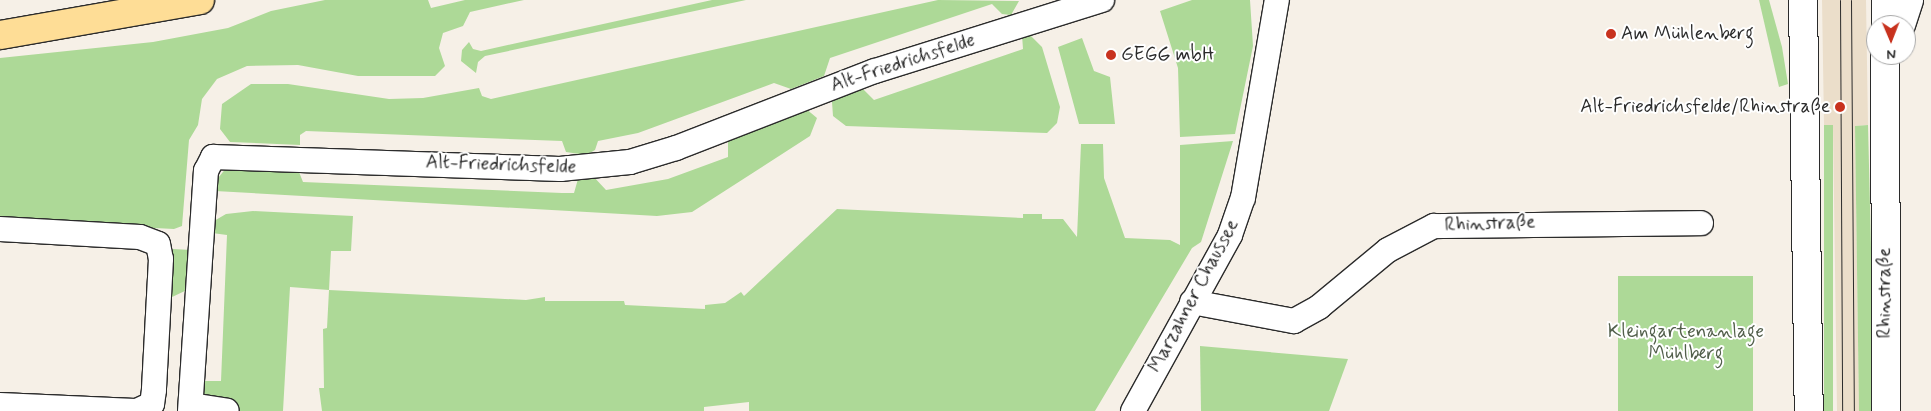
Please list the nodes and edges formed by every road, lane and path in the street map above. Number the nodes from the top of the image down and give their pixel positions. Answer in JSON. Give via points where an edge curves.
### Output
{"nodes":[{"id":1,"x":200,"y":0,"type":"edge"},
{"id":2,"x":1102,"y":0,"type":"edge"},
{"id":3,"x":1277,"y":0,"type":"edge"},
{"id":4,"x":1789,"y":0,"type":"edge"},
{"id":5,"x":1803,"y":0,"type":"edge"},
{"id":6,"x":1886,"y":0,"type":"edge"},
{"id":7,"x":1909,"y":0,"type":"edge"},
{"id":8,"x":1886,"y":15,"type":"edge"},
{"id":9,"x":1904,"y":15,"type":"edge"},
{"id":10,"x":0,"y":35,"type":"edge"},
{"id":11,"x":1805,"y":35,"type":"junction"},
{"id":12,"x":1885,"y":65,"type":"edge"},
{"id":13,"x":1892,"y":65,"type":"edge"},
{"id":14,"x":1884,"y":95,"type":"junction"},
{"id":15,"x":1701,"y":223,"type":"dead end"},
{"id":16,"x":0,"y":229,"type":"edge"},
{"id":17,"x":1192,"y":302,"type":"junction"},
{"id":18,"x":0,"y":406,"type":"edge"},
{"id":19,"x":1142,"y":407,"type":"edge"},
{"id":20,"x":191,"y":408,"type":"edge"},
{"id":21,"x":136,"y":411,"type":"edge"},
{"id":22,"x":227,"y":411,"type":"edge"},
{"id":23,"x":1809,"y":411,"type":"edge"},
{"id":24,"x":1886,"y":411,"type":"edge"}],
"edges":[{"from":1,"to":10,"type":"main road"},
{"from":2,"to":20,"type":"street","name":"Alt-Friedrichsfelde","via":[[858,77],[676,148],[630,162],[560,169],[213,157],[206,171]]},
{"from":3,"to":17,"type":"street","name":"Marzahner Chaussee","via":[[1243,198],[1230,235]]},
{"from":4,"to":11,"type":"main road"},
{"from":5,"to":11,"type":"main road"},
{"from":6,"to":8,"type":"main road"},
{"from":7,"to":9,"type":"main road"},
{"from":11,"to":23,"type":"main road"},
{"from":12,"to":14,"type":"main road","name":"Rhinstraße"},
{"from":13,"to":14,"type":"main road"},
{"from":14,"to":24,"type":"main road","name":"Rhinstraße"},
{"from":15,"to":17,"type":"street","name":"Rhinstraße","via":[[1434,226],[1388,250],[1319,307],[1294,321]]},
{"from":16,"to":21,"type":"street","via":[[140,237],[158,244],[161,259],[154,390],[152,404]]},
{"from":17,"to":19,"type":"street","name":"Marzahner Chaussee"},
{"from":18,"to":21,"type":"street"},
{"from":20,"to":22,"type":"street","name":"Alt-Friedrichsfelde"}]}
